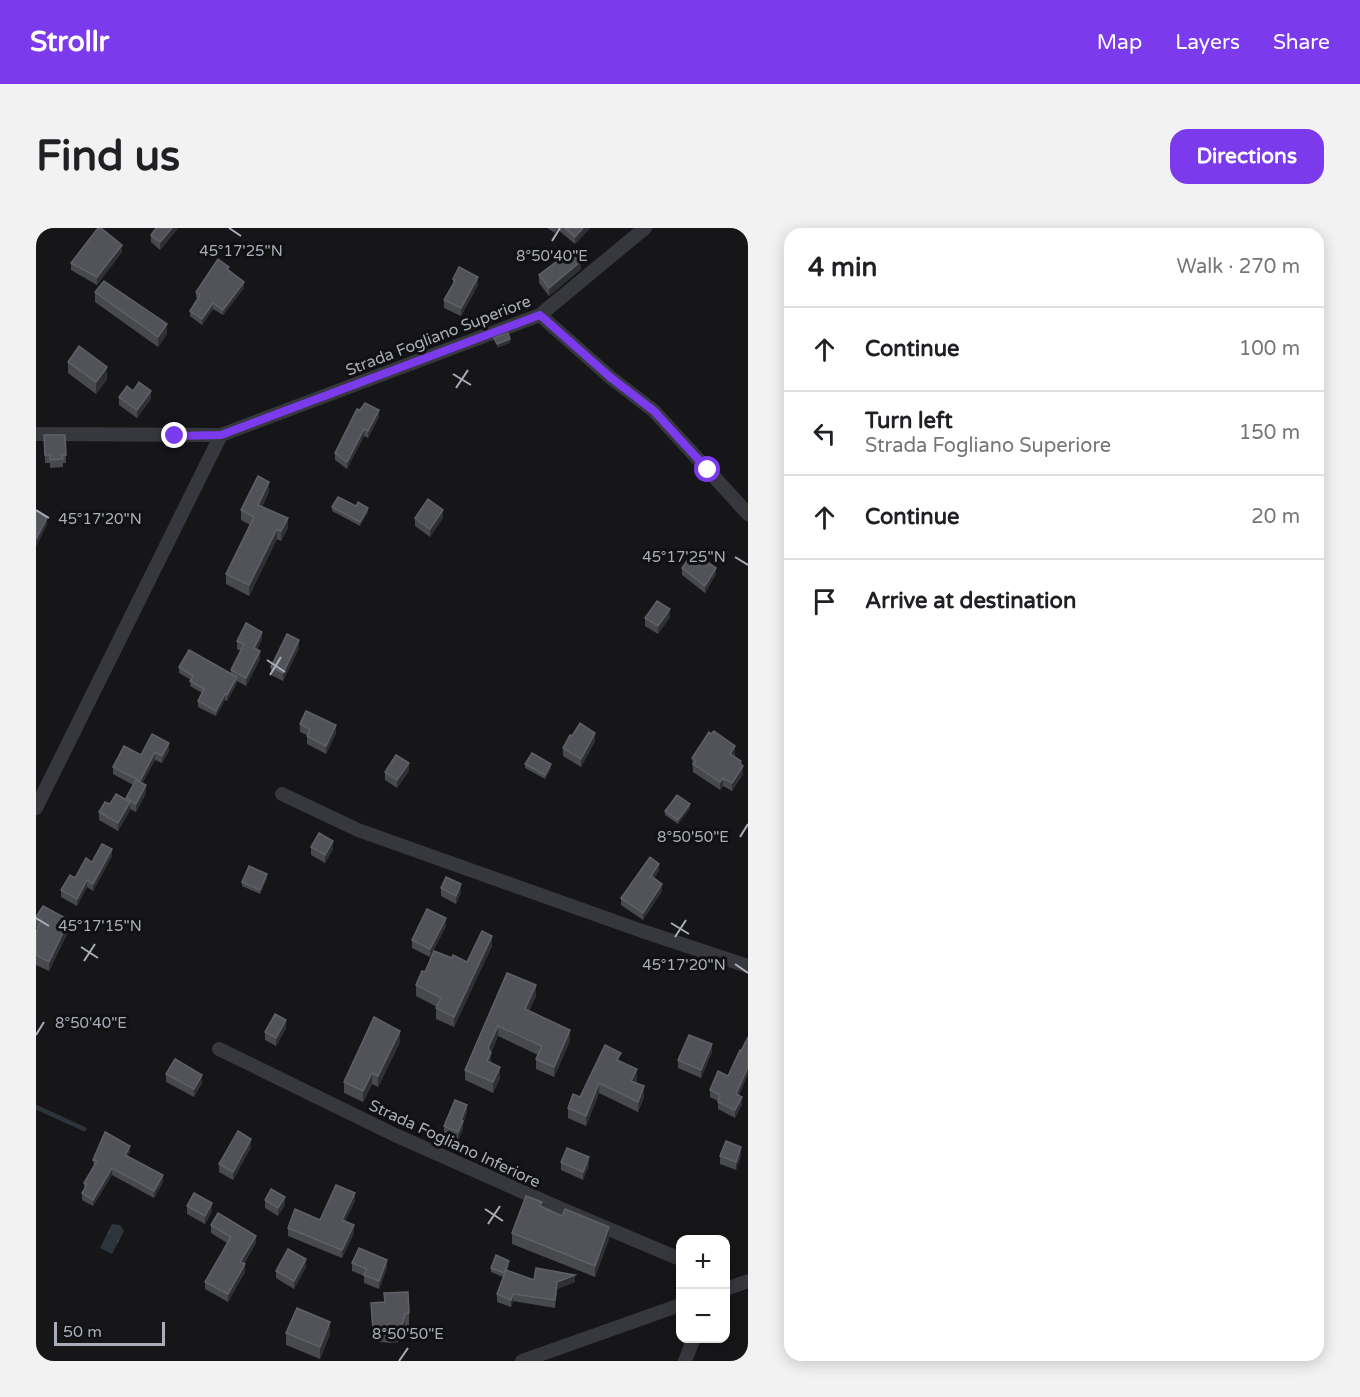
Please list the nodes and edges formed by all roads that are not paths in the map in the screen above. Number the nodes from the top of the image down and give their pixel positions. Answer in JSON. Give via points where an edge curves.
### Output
{"nodes":[{"id":1,"x":645,"y":228,"type":"edge"},
{"id":2,"x":540,"y":315,"type":"junction"},
{"id":3,"x":36,"y":434,"type":"edge"},
{"id":4,"x":221,"y":435,"type":"junction"},
{"id":5,"x":748,"y":514,"type":"edge"},
{"id":6,"x":282,"y":794,"type":"dead end"},
{"id":7,"x":36,"y":808,"type":"edge"},
{"id":8,"x":748,"y":966,"type":"edge"},
{"id":9,"x":219,"y":1049,"type":"dead end"},
{"id":10,"x":676,"y":1257,"type":"edge"},
{"id":11,"x":676,"y":1307,"type":"edge"},
{"id":12,"x":692,"y":1343,"type":"edge"},
{"id":13,"x":522,"y":1361,"type":"edge"},
{"id":14,"x":685,"y":1361,"type":"edge"}],
"edges":[{"from":1,"to":2,"type":"street","name":"Strada Fogliano Superiore"},
{"from":2,"to":4,"type":"street","name":"Strada Fogliano Superiore"},
{"from":2,"to":5,"type":"street","via":[[654,411]]},
{"from":3,"to":4,"type":"street"},
{"from":4,"to":7,"type":"street"},
{"from":6,"to":8,"type":"street","via":[[358,830]]},
{"from":9,"to":10,"type":"street","name":"Strada Fogliano Inferiore","via":[[395,1135]]},
{"from":11,"to":13,"type":"street"},
{"from":12,"to":14,"type":"street"}]}
